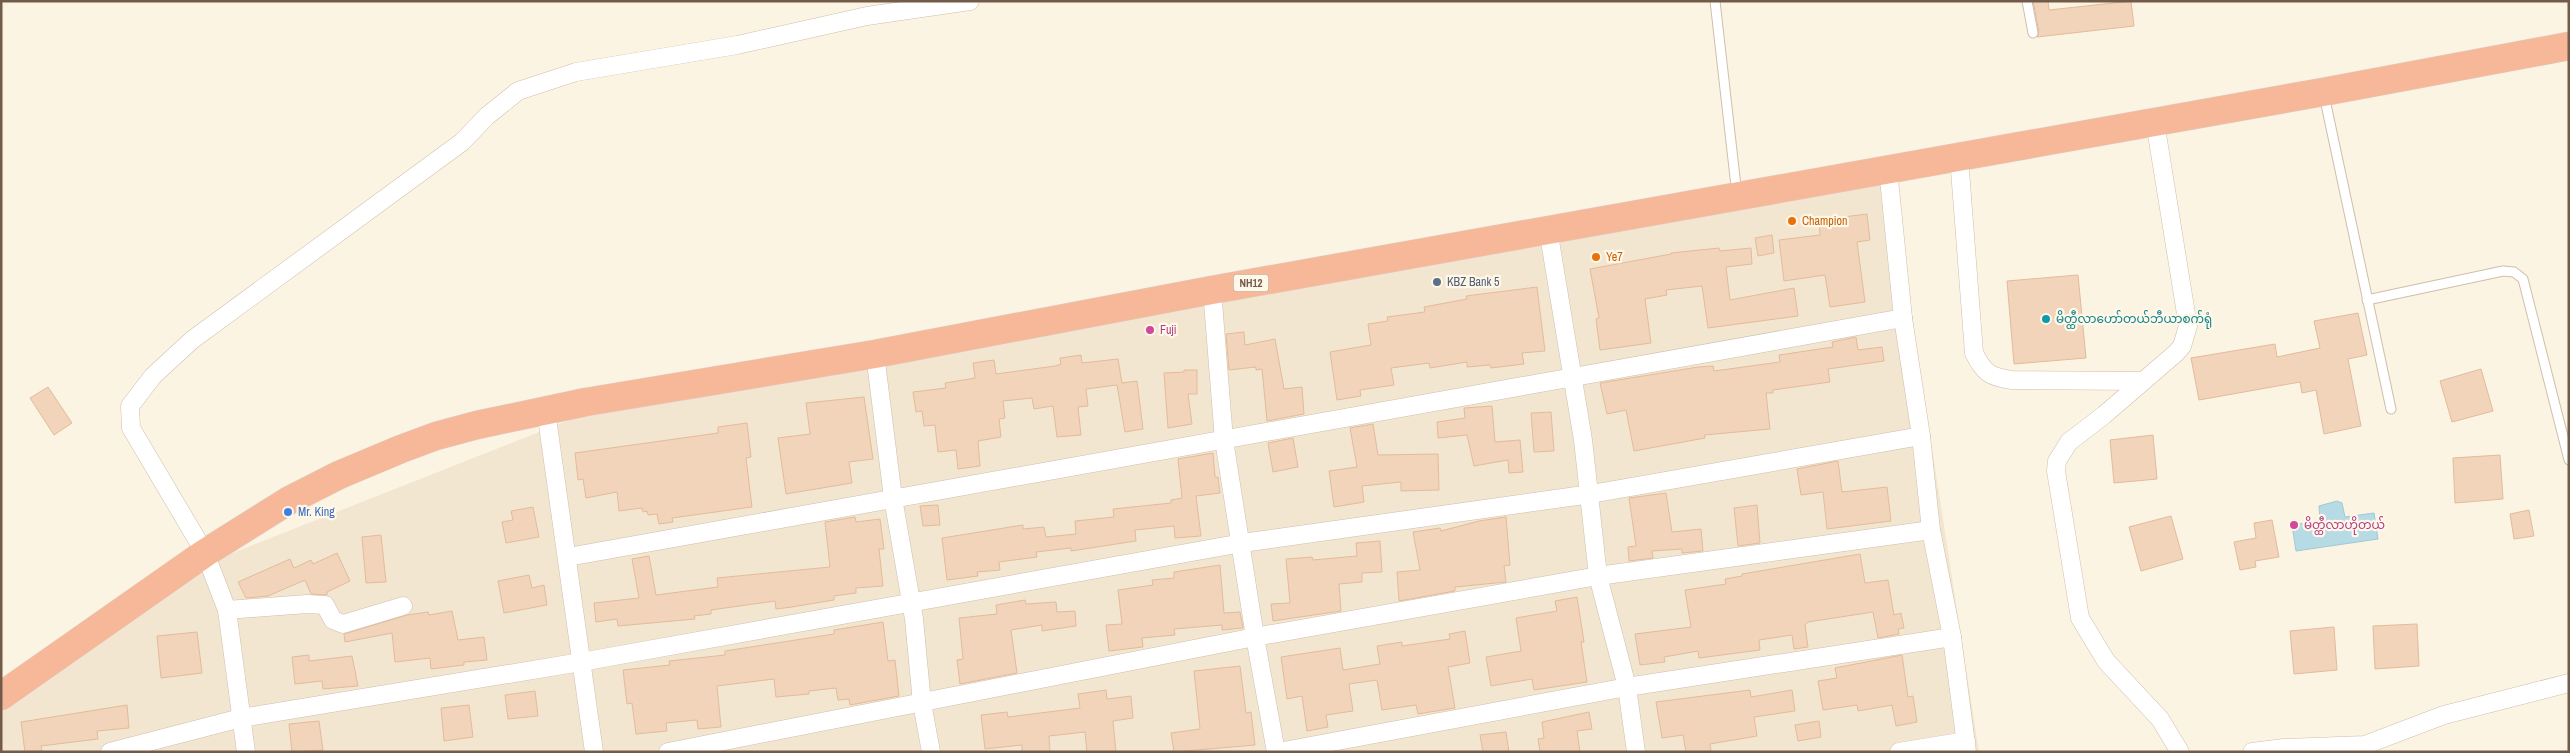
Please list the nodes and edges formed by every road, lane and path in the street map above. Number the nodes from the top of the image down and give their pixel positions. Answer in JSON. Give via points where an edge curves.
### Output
{"nodes":[{"id":1,"x":970,"y":1,"type":"edge"},
{"id":2,"x":1715,"y":1,"type":"edge"},
{"id":3,"x":2027,"y":1,"type":"edge"},
{"id":4,"x":2033,"y":33,"type":"dead end"},
{"id":5,"x":2569,"y":46,"type":"edge"},
{"id":6,"x":2323,"y":92,"type":"junction"},
{"id":7,"x":2155,"y":122,"type":"junction"},
{"id":8,"x":1959,"y":157,"type":"junction"},
{"id":9,"x":1888,"y":170,"type":"junction"},
{"id":10,"x":1737,"y":195,"type":"junction"},
{"id":11,"x":1548,"y":229,"type":"junction"},
{"id":12,"x":1212,"y":290,"type":"junction"},
{"id":13,"x":2367,"y":300,"type":"junction"},
{"id":14,"x":1903,"y":318,"type":"junction"},
{"id":15,"x":876,"y":354,"type":"junction"},
{"id":16,"x":1572,"y":377,"type":"junction"},
{"id":17,"x":2143,"y":381,"type":"junction"},
{"id":18,"x":2391,"y":409,"type":"dead end"},
{"id":19,"x":546,"y":411,"type":"junction"},
{"id":20,"x":1921,"y":436,"type":"junction"},
{"id":21,"x":1224,"y":440,"type":"junction"},
{"id":22,"x":2569,"y":460,"type":"edge"},
{"id":23,"x":1591,"y":494,"type":"junction"},
{"id":24,"x":893,"y":498,"type":"junction"},
{"id":25,"x":1932,"y":530,"type":"junction"},
{"id":26,"x":1242,"y":542,"type":"junction"},
{"id":27,"x":205,"y":553,"type":"junction"},
{"id":28,"x":568,"y":557,"type":"junction"},
{"id":29,"x":1598,"y":576,"type":"junction"},
{"id":30,"x":911,"y":602,"type":"junction"},
{"id":31,"x":404,"y":606,"type":"dead end"},
{"id":32,"x":227,"y":610,"type":"junction"},
{"id":33,"x":1952,"y":637,"type":"junction"},
{"id":34,"x":1255,"y":638,"type":"junction"},
{"id":35,"x":581,"y":662,"type":"junction"},
{"id":36,"x":2569,"y":683,"type":"edge"},
{"id":37,"x":1627,"y":687,"type":"junction"},
{"id":38,"x":1,"y":696,"type":"edge"},
{"id":39,"x":922,"y":703,"type":"junction"},
{"id":40,"x":241,"y":718,"type":"junction"},
{"id":41,"x":1967,"y":746,"type":"edge"},
{"id":42,"x":2365,"y":748,"type":"edge"},
{"id":43,"x":110,"y":752,"type":"edge"},
{"id":44,"x":246,"y":752,"type":"edge"},
{"id":45,"x":594,"y":752,"type":"edge"},
{"id":46,"x":668,"y":752,"type":"edge"},
{"id":47,"x":931,"y":752,"type":"edge"},
{"id":48,"x":1277,"y":752,"type":"edge"},
{"id":49,"x":1636,"y":752,"type":"edge"},
{"id":50,"x":1899,"y":752,"type":"edge"},
{"id":51,"x":2180,"y":752,"type":"edge"},
{"id":52,"x":2252,"y":752,"type":"edge"}],
"edges":[{"from":1,"to":27,"type":"street","via":[[867,16],[737,45],[576,72],[518,91],[462,142],[192,340],[153,376],[130,406],[130,428]]},
{"from":2,"to":10,"type":"lane"},
{"from":3,"to":4,"type":"lane"},
{"from":5,"to":6,"type":"highway","number":"NH12"},
{"from":6,"to":7,"type":"highway","number":"NH12"},
{"from":6,"to":13,"type":"lane"},
{"from":7,"to":8,"type":"highway","number":"NH12"},
{"from":7,"to":17,"type":"street","via":[[2188,326],[2182,346]]},
{"from":8,"to":9,"type":"highway","number":"NH12"},
{"from":8,"to":17,"type":"street","via":[[1974,353],[1982,368],[1996,378],[2012,380]]},
{"from":9,"to":10,"type":"highway","number":"NH12"},
{"from":9,"to":14,"type":"street"},
{"from":10,"to":11,"type":"highway","number":"NH12"},
{"from":11,"to":12,"type":"highway","number":"NH12"},
{"from":11,"to":16,"type":"street"},
{"from":12,"to":15,"type":"highway","number":"NH12"},
{"from":12,"to":21,"type":"street"},
{"from":13,"to":18,"type":"lane"},
{"from":13,"to":22,"type":"lane","via":[[2503,271],[2514,272],[2523,279]]},
{"from":14,"to":16,"type":"street"},
{"from":14,"to":20,"type":"street"},
{"from":15,"to":19,"type":"highway","number":"NH12"},
{"from":15,"to":24,"type":"street"},
{"from":16,"to":21,"type":"street"},
{"from":16,"to":23,"type":"street"},
{"from":17,"to":51,"type":"street","via":[[2069,442],[2056,471],[2080,618],[2106,661],[2160,719]]},
{"from":19,"to":27,"type":"highway","number":"NH12","via":[[436,436],[339,475],[288,501]]},
{"from":19,"to":28,"type":"street"},
{"from":20,"to":23,"type":"street"},
{"from":20,"to":25,"type":"street"},
{"from":21,"to":24,"type":"street"},
{"from":21,"to":26,"type":"street"},
{"from":23,"to":26,"type":"street"},
{"from":23,"to":29,"type":"street"},
{"from":24,"to":28,"type":"street"},
{"from":24,"to":30,"type":"street"},
{"from":25,"to":29,"type":"street"},
{"from":25,"to":33,"type":"street"},
{"from":26,"to":30,"type":"street"},
{"from":26,"to":34,"type":"street"},
{"from":27,"to":32,"type":"street"},
{"from":27,"to":38,"type":"highway","number":"NH12"},
{"from":28,"to":35,"type":"street"},
{"from":29,"to":34,"type":"street"},
{"from":29,"to":37,"type":"street"},
{"from":30,"to":35,"type":"street"},
{"from":30,"to":39,"type":"street"},
{"from":31,"to":32,"type":"street","via":[[343,624],[333,620],[325,605]]},
{"from":32,"to":40,"type":"street"},
{"from":33,"to":37,"type":"street"},
{"from":33,"to":41,"type":"street"},
{"from":34,"to":39,"type":"street"},
{"from":34,"to":48,"type":"street"},
{"from":35,"to":40,"type":"street"},
{"from":35,"to":45,"type":"street"},
{"from":36,"to":42,"type":"street","via":[[2444,715]]},
{"from":37,"to":48,"type":"street"},
{"from":37,"to":49,"type":"street"},
{"from":39,"to":46,"type":"street"},
{"from":39,"to":47,"type":"street"},
{"from":40,"to":43,"type":"street"},
{"from":40,"to":44,"type":"street"},
{"from":41,"to":50,"type":"street"},
{"from":42,"to":52,"type":"street","via":[[2284,748]]}]}
